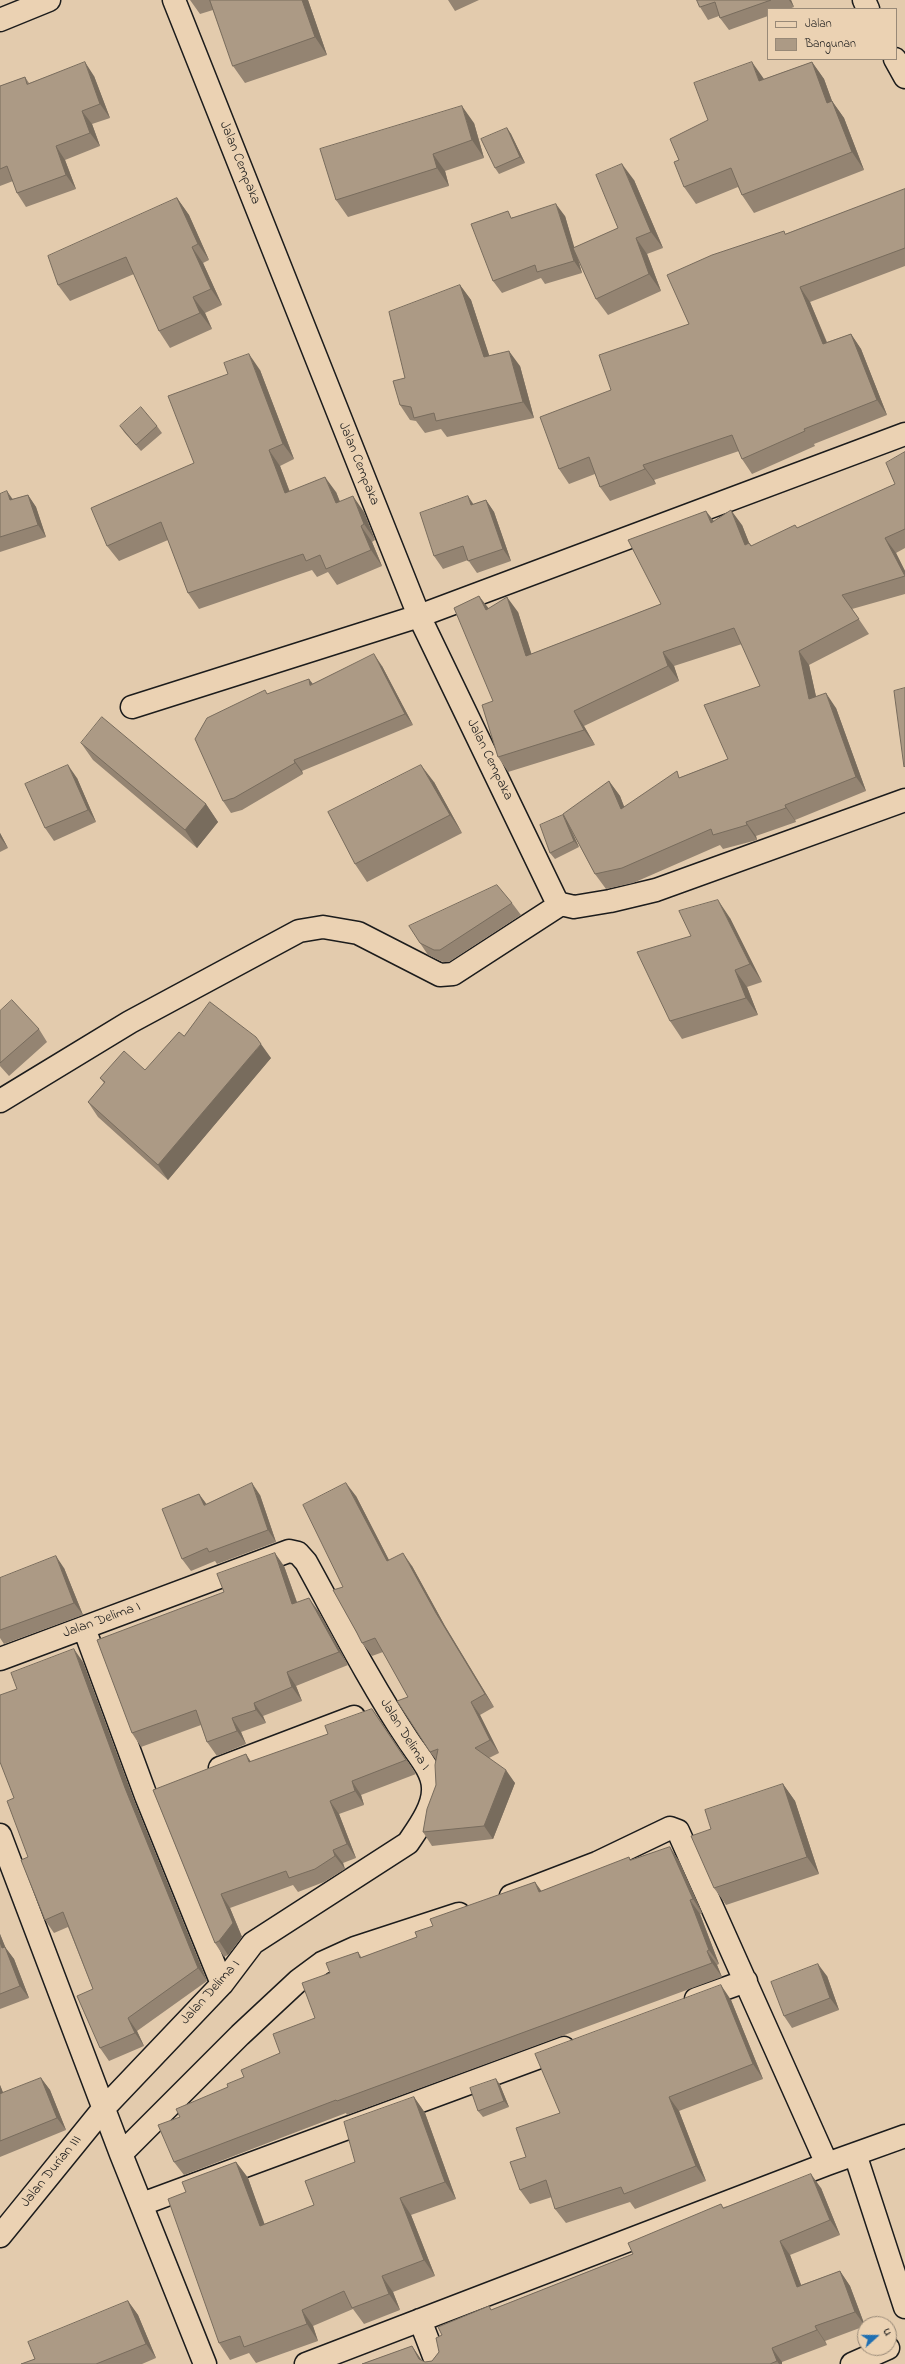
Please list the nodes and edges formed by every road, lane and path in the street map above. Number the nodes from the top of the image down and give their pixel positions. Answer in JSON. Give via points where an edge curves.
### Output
{"nodes":[{"id":1,"x":49,"y":0,"type":"edge"},
{"id":2,"x":174,"y":0,"type":"edge"},
{"id":3,"x":0,"y":20,"type":"edge"},
{"id":4,"x":896,"y":60,"type":"edge"},
{"id":5,"x":905,"y":77,"type":"edge"},
{"id":6,"x":905,"y":434,"type":"edge"},
{"id":7,"x":419,"y":616,"type":"junction"},
{"id":8,"x":132,"y":707,"type":"dead end"},
{"id":9,"x":905,"y":800,"type":"edge"},
{"id":10,"x":568,"y":906,"type":"junction"},
{"id":11,"x":0,"y":1101,"type":"edge"},
{"id":12,"x":84,"y":1628,"type":"junction"},
{"id":13,"x":0,"y":1658,"type":"edge"},
{"id":14,"x":385,"y":1705,"type":"junction"},
{"id":15,"x":198,"y":1776,"type":"edge"},
{"id":16,"x":168,"y":1787,"type":"edge"},
{"id":17,"x":146,"y":1796,"type":"junction"},
{"id":18,"x":0,"y":1835,"type":"edge"},
{"id":19,"x":746,"y":1981,"type":"junction"},
{"id":20,"x":222,"y":1984,"type":"junction"},
{"id":21,"x":678,"y":2006,"type":"edge"},
{"id":22,"x":582,"y":2042,"type":"edge"},
{"id":23,"x":104,"y":2108,"type":"junction"},
{"id":24,"x":905,"y":2136,"type":"edge"},
{"id":25,"x":121,"y":2154,"type":"junction"},
{"id":26,"x":855,"y":2154,"type":"junction"},
{"id":27,"x":827,"y":2164,"type":"junction"},
{"id":28,"x":142,"y":2204,"type":"junction"},
{"id":29,"x":0,"y":2236,"type":"edge"},
{"id":30,"x":905,"y":2307,"type":"edge"},
{"id":31,"x":420,"y":2320,"type":"junction"},
{"id":32,"x":870,"y":2356,"type":"edge"},
{"id":33,"x":205,"y":2364,"type":"edge"},
{"id":34,"x":306,"y":2364,"type":"edge"},
{"id":35,"x":437,"y":2364,"type":"edge"},
{"id":36,"x":852,"y":2364,"type":"edge"}],
"edges":[{"from":1,"to":3,"type":"street"},
{"from":2,"to":7,"type":"street","name":"Jalan Cempaka"},
{"from":4,"to":5,"type":"street"},
{"from":6,"to":7,"type":"street"},
{"from":7,"to":8,"type":"street"},
{"from":7,"to":10,"type":"street","name":"Jalan Cempaka","via":[[556,900]]},
{"from":9,"to":10,"type":"street","via":[[656,890],[610,901]]},
{"from":10,"to":11,"type":"street","via":[[453,974],[445,975],[440,975],[358,933],[323,927],[298,931],[130,1022]]},
{"from":12,"to":13,"type":"street","name":"Jalan Delima I"},
{"from":12,"to":14,"type":"street","name":"Jalan Delima I","via":[[288,1551],[298,1553],[306,1562]]},
{"from":12,"to":17,"type":"street"},
{"from":14,"to":15,"type":"street"},
{"from":14,"to":20,"type":"street","name":"Jalan Delima I","via":[[429,1772],[432,1782],[430,1803],[419,1827],[408,1842],[253,1943]]},
{"from":16,"to":17,"type":"street"},
{"from":17,"to":20,"type":"street"},
{"from":18,"to":23,"type":"street"},
{"from":19,"to":21,"type":"street"},
{"from":19,"to":25,"type":"street","via":[[681,1834],[670,1828],[597,1863],[487,1904],[355,1948],[322,1963],[299,1980],[240,2035]]},
{"from":19,"to":27,"type":"street"},
{"from":20,"to":23,"type":"street","name":"Jalan Delima I"},
{"from":22,"to":28,"type":"street"},
{"from":23,"to":25,"type":"street"},
{"from":23,"to":29,"type":"street","name":"Jalan Durian III"},
{"from":24,"to":26,"type":"street"},
{"from":25,"to":28,"type":"street"},
{"from":26,"to":27,"type":"street"},
{"from":26,"to":30,"type":"street"},
{"from":27,"to":31,"type":"street"},
{"from":28,"to":33,"type":"street"},
{"from":31,"to":34,"type":"street"},
{"from":31,"to":35,"type":"street"},
{"from":32,"to":36,"type":"street"}]}
